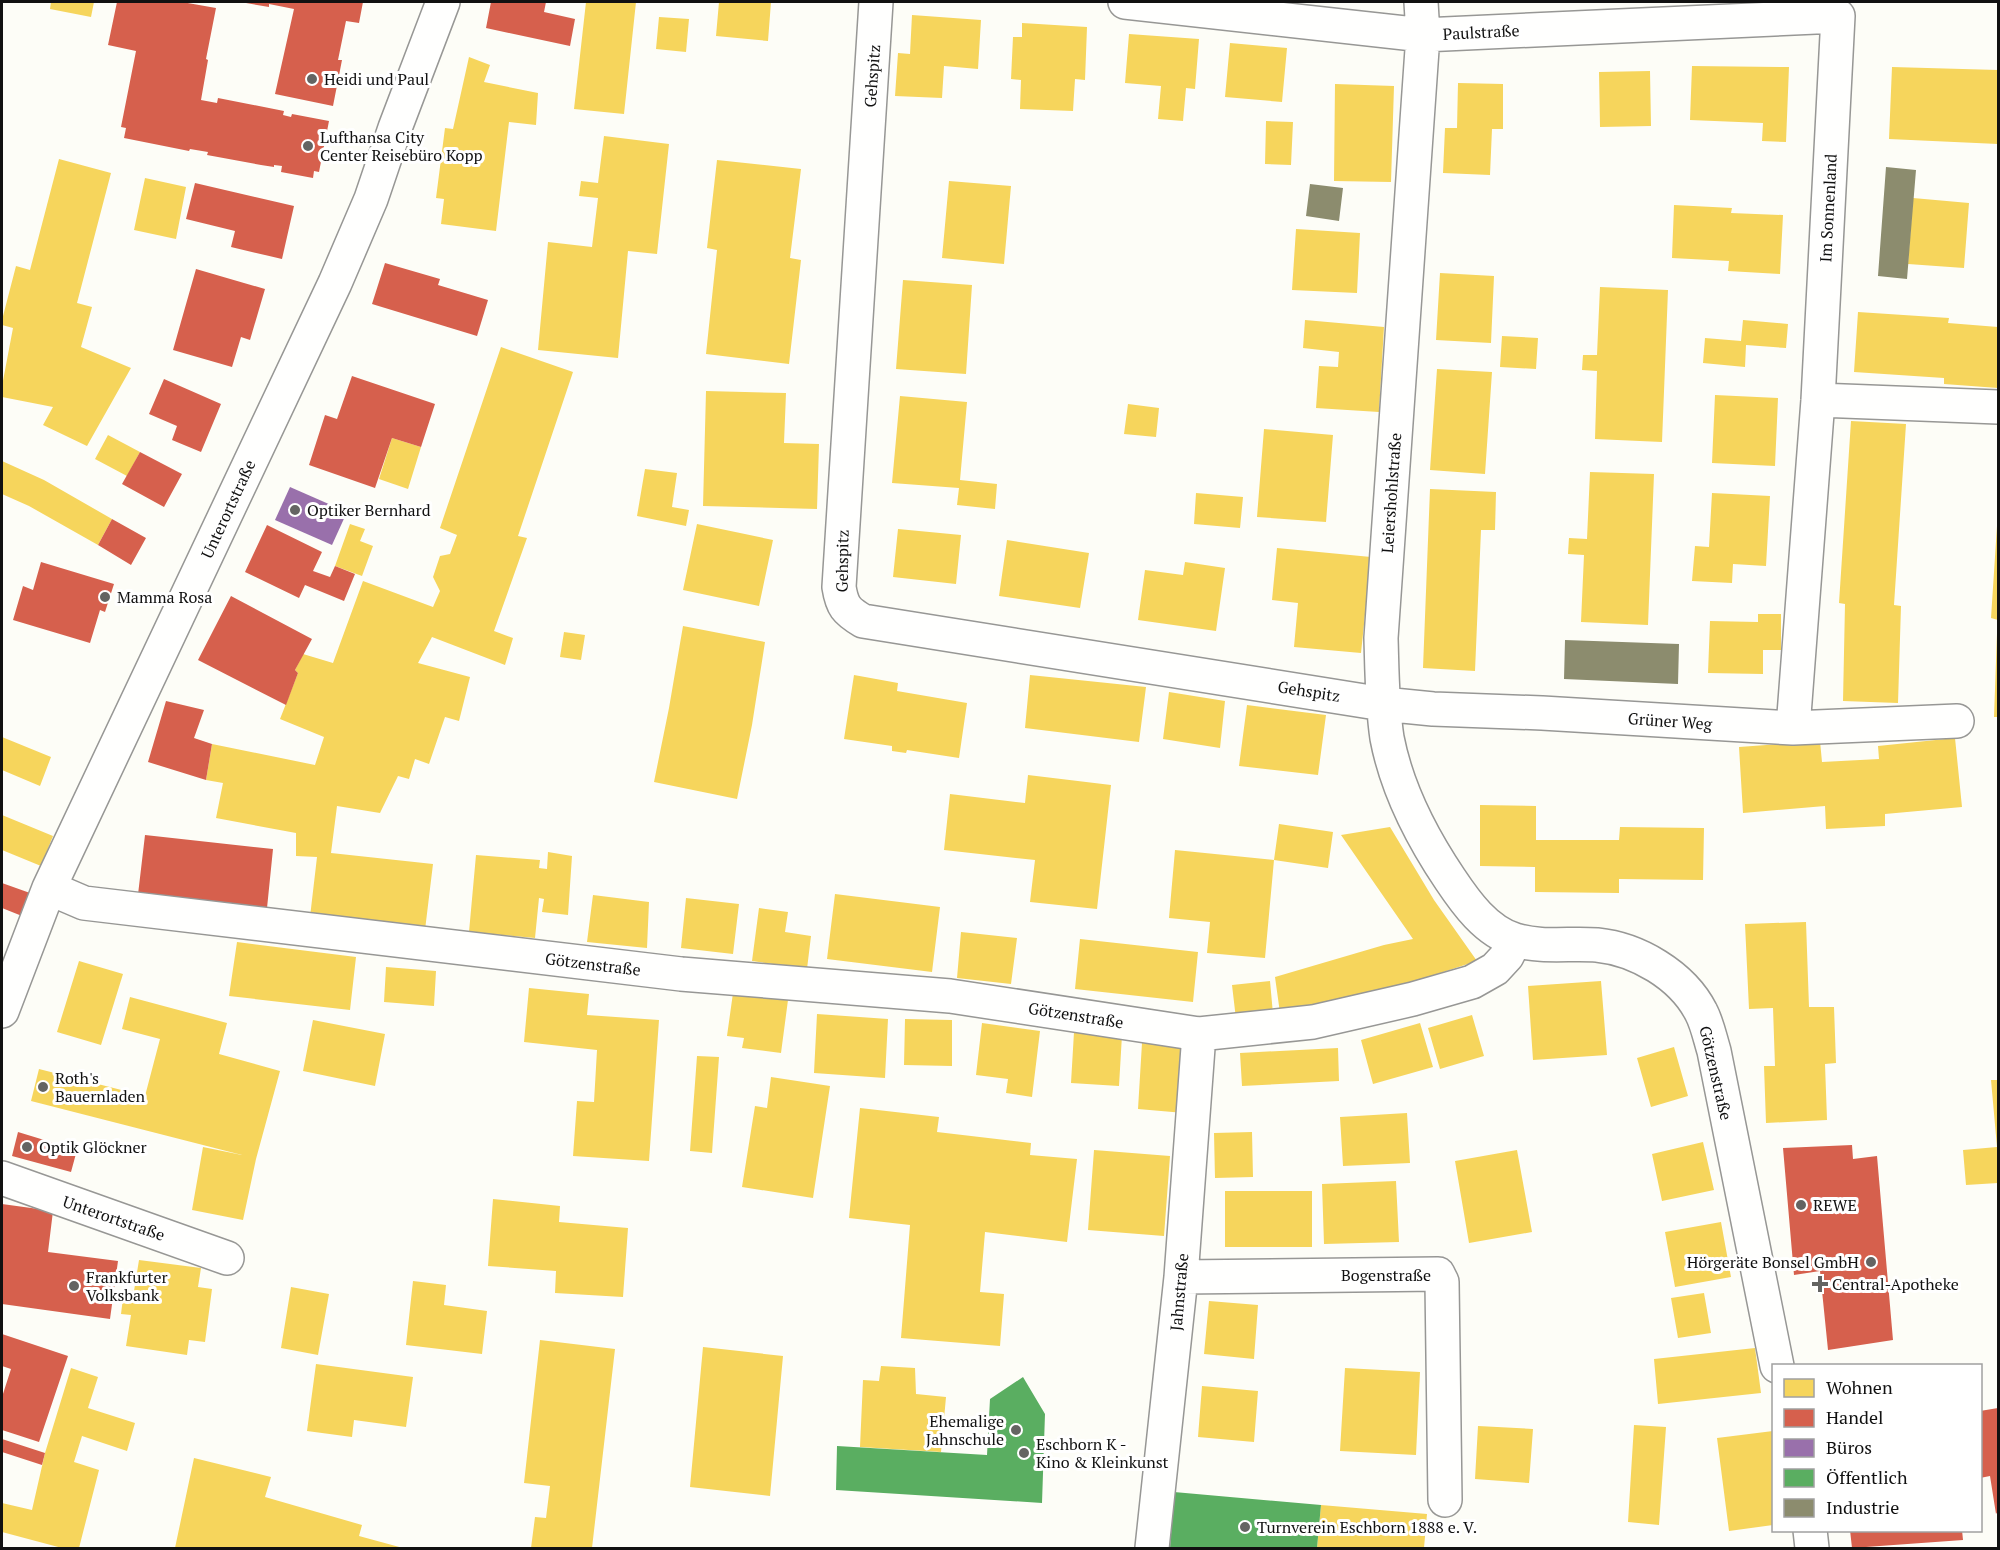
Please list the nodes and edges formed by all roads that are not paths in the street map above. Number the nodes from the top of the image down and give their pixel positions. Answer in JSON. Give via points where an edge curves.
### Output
{"nodes":[{"id":1,"x":443,"y":2,"type":"edge"},
{"id":2,"x":876,"y":2,"type":"edge"},
{"id":3,"x":1125,"y":2,"type":"edge"},
{"id":4,"x":1421,"y":2,"type":"edge"},
{"id":5,"x":1834,"y":8,"type":"edge"},
{"id":6,"x":1423,"y":35,"type":"junction"},
{"id":7,"x":1818,"y":400,"type":"junction"},
{"id":8,"x":1998,"y":407,"type":"edge"},
{"id":9,"x":1383,"y":704,"type":"junction"},
{"id":10,"x":1957,"y":721,"type":"dead end"},
{"id":11,"x":1793,"y":729,"type":"junction"},
{"id":12,"x":49,"y":888,"type":"junction"},
{"id":13,"x":1515,"y":940,"type":"junction"},
{"id":14,"x":2,"y":1011,"type":"edge"},
{"id":15,"x":1199,"y":1034,"type":"junction"},
{"id":16,"x":2,"y":1179,"type":"edge"},
{"id":17,"x":227,"y":1258,"type":"dead end"},
{"id":18,"x":1181,"y":1277,"type":"junction"},
{"id":19,"x":1777,"y":1364,"type":"edge"},
{"id":20,"x":1445,"y":1500,"type":"dead end"},
{"id":21,"x":1810,"y":1532,"type":"edge"},
{"id":22,"x":1152,"y":1548,"type":"edge"},
{"id":23,"x":1812,"y":1548,"type":"edge"}],
"edges":[{"from":1,"to":12,"type":"street","name":"Unterortstraße","via":[[371,199],[335,283]]},
{"from":2,"to":9,"type":"street","name":"Gehspitz","via":[[838,587],[849,613],[863,621]]},
{"from":3,"to":6,"type":"street","name":"Paulstraße"},
{"from":4,"to":6,"type":"street","name":"Leiershohlstraße"},
{"from":5,"to":6,"type":"street","name":"Paulstraße"},
{"from":5,"to":7,"type":"street","name":"Im Sonnenland"},
{"from":6,"to":9,"type":"street","name":"Leiershohlstraße","via":[[1381,638]]},
{"from":7,"to":8,"type":"street"},
{"from":7,"to":11,"type":"street","name":"Im Sonnenland"},
{"from":9,"to":11,"type":"street","name":"Grüner Weg"},
{"from":9,"to":13,"type":"street","name":"Leiershohlstraße","via":[[1400,784],[1432,853],[1475,914]]},
{"from":10,"to":11,"type":"street","name":"Grüner Weg"},
{"from":12,"to":14,"type":"street","name":"Unterortstraße"},
{"from":12,"to":15,"type":"street","name":"Götzenstraße","via":[[84,903],[681,974],[950,996]]},
{"from":13,"to":15,"type":"street","name":"Götzenstraße","via":[[1495,969],[1472,982],[1312,1022]]},
{"from":13,"to":19,"type":"street","name":"Götzenstraße","via":[[1598,945],[1630,953],[1660,968],[1685,988],[1701,1012],[1714,1051]]},
{"from":15,"to":18,"type":"street","name":"Jahnstraße"},
{"from":16,"to":17,"type":"street","name":"Unterortstraße"},
{"from":18,"to":20,"type":"street","name":"Bogenstraße","via":[[1438,1274],[1442,1282]]},
{"from":18,"to":22,"type":"street","name":"Jahnstraße"},
{"from":21,"to":23,"type":"street"}]}
